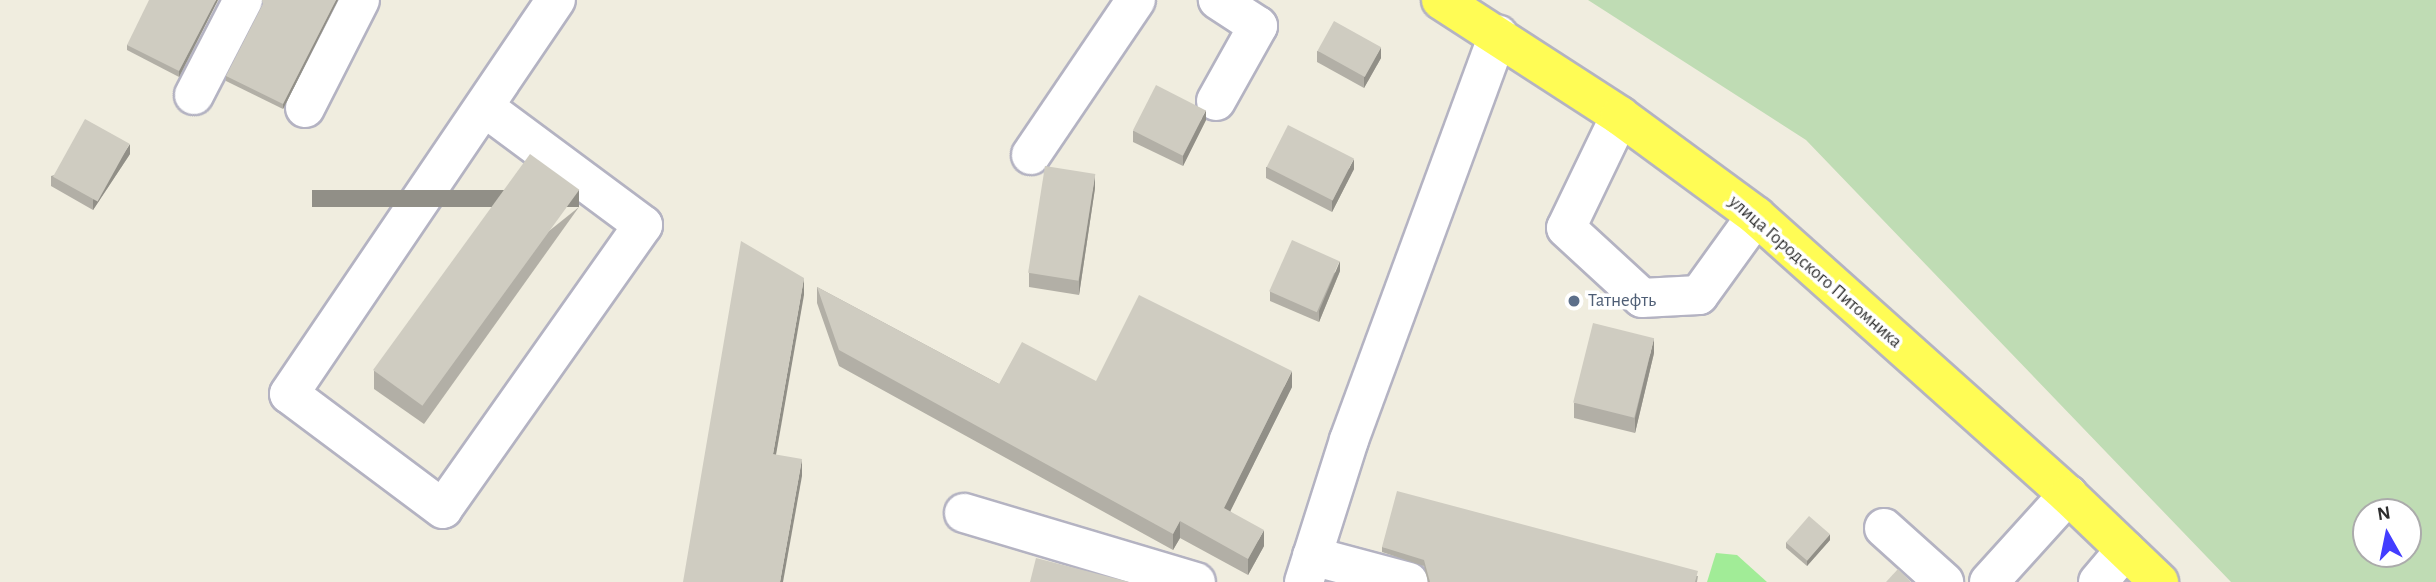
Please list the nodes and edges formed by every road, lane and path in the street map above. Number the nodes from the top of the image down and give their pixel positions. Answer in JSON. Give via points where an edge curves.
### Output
{"nodes":[{"id":1,"x":243,"y":0,"type":"edge"},
{"id":2,"x":360,"y":0,"type":"edge"},
{"id":3,"x":556,"y":0,"type":"edge"},
{"id":4,"x":1136,"y":0,"type":"edge"},
{"id":5,"x":1218,"y":0,"type":"edge"},
{"id":6,"x":1441,"y":0,"type":"edge"},
{"id":7,"x":1498,"y":35,"type":"junction"},
{"id":8,"x":194,"y":95,"type":"dead end"},
{"id":9,"x":1216,"y":101,"type":"dead end"},
{"id":10,"x":484,"y":107,"type":"junction"},
{"id":11,"x":305,"y":108,"type":"dead end"},
{"id":12,"x":1620,"y":116,"type":"junction"},
{"id":13,"x":1031,"y":155,"type":"dead end"},
{"id":14,"x":1756,"y":216,"type":"junction"},
{"id":15,"x":2068,"y":495,"type":"junction"},
{"id":16,"x":964,"y":513,"type":"dead end"},
{"id":17,"x":1884,"y":528,"type":"dead end"},
{"id":18,"x":2125,"y":550,"type":"junction"},
{"id":19,"x":1308,"y":569,"type":"edge"},
{"id":20,"x":1196,"y":582,"type":"edge"},
{"id":21,"x":1409,"y":582,"type":"edge"},
{"id":22,"x":1944,"y":582,"type":"edge"},
{"id":23,"x":1989,"y":582,"type":"edge"},
{"id":24,"x":2098,"y":582,"type":"edge"},
{"id":25,"x":2159,"y":582,"type":"edge"}],
"edges":[{"from":1,"to":8,"type":"street"},
{"from":2,"to":11,"type":"street"},
{"from":3,"to":10,"type":"street"},
{"from":4,"to":13,"type":"street"},
{"from":5,"to":9,"type":"street","via":[[1258,26]]},
{"from":6,"to":7,"type":"main road","name":"улица Городского Питомника"},
{"from":7,"to":12,"type":"main road","name":"улица Городского Питомника"},
{"from":7,"to":19,"type":"street","via":[[1349,440]]},
{"from":10,"to":10,"type":"street","via":[[289,394],[443,509],[643,225]]},
{"from":12,"to":14,"type":"main road","name":"улица Городского Питомника"},
{"from":12,"to":14,"type":"street","via":[[1566,228],[1642,298],[1699,295]]},
{"from":14,"to":15,"type":"main road","name":"улица Городского Питомника"},
{"from":15,"to":18,"type":"main road","name":"улица Городского Питомника"},
{"from":15,"to":23,"type":"street"},
{"from":16,"to":20,"type":"street"},
{"from":17,"to":22,"type":"street"},
{"from":18,"to":24,"type":"street"},
{"from":18,"to":25,"type":"main road","name":"улица Городского Питомника"},
{"from":19,"to":21,"type":"street"}]}
